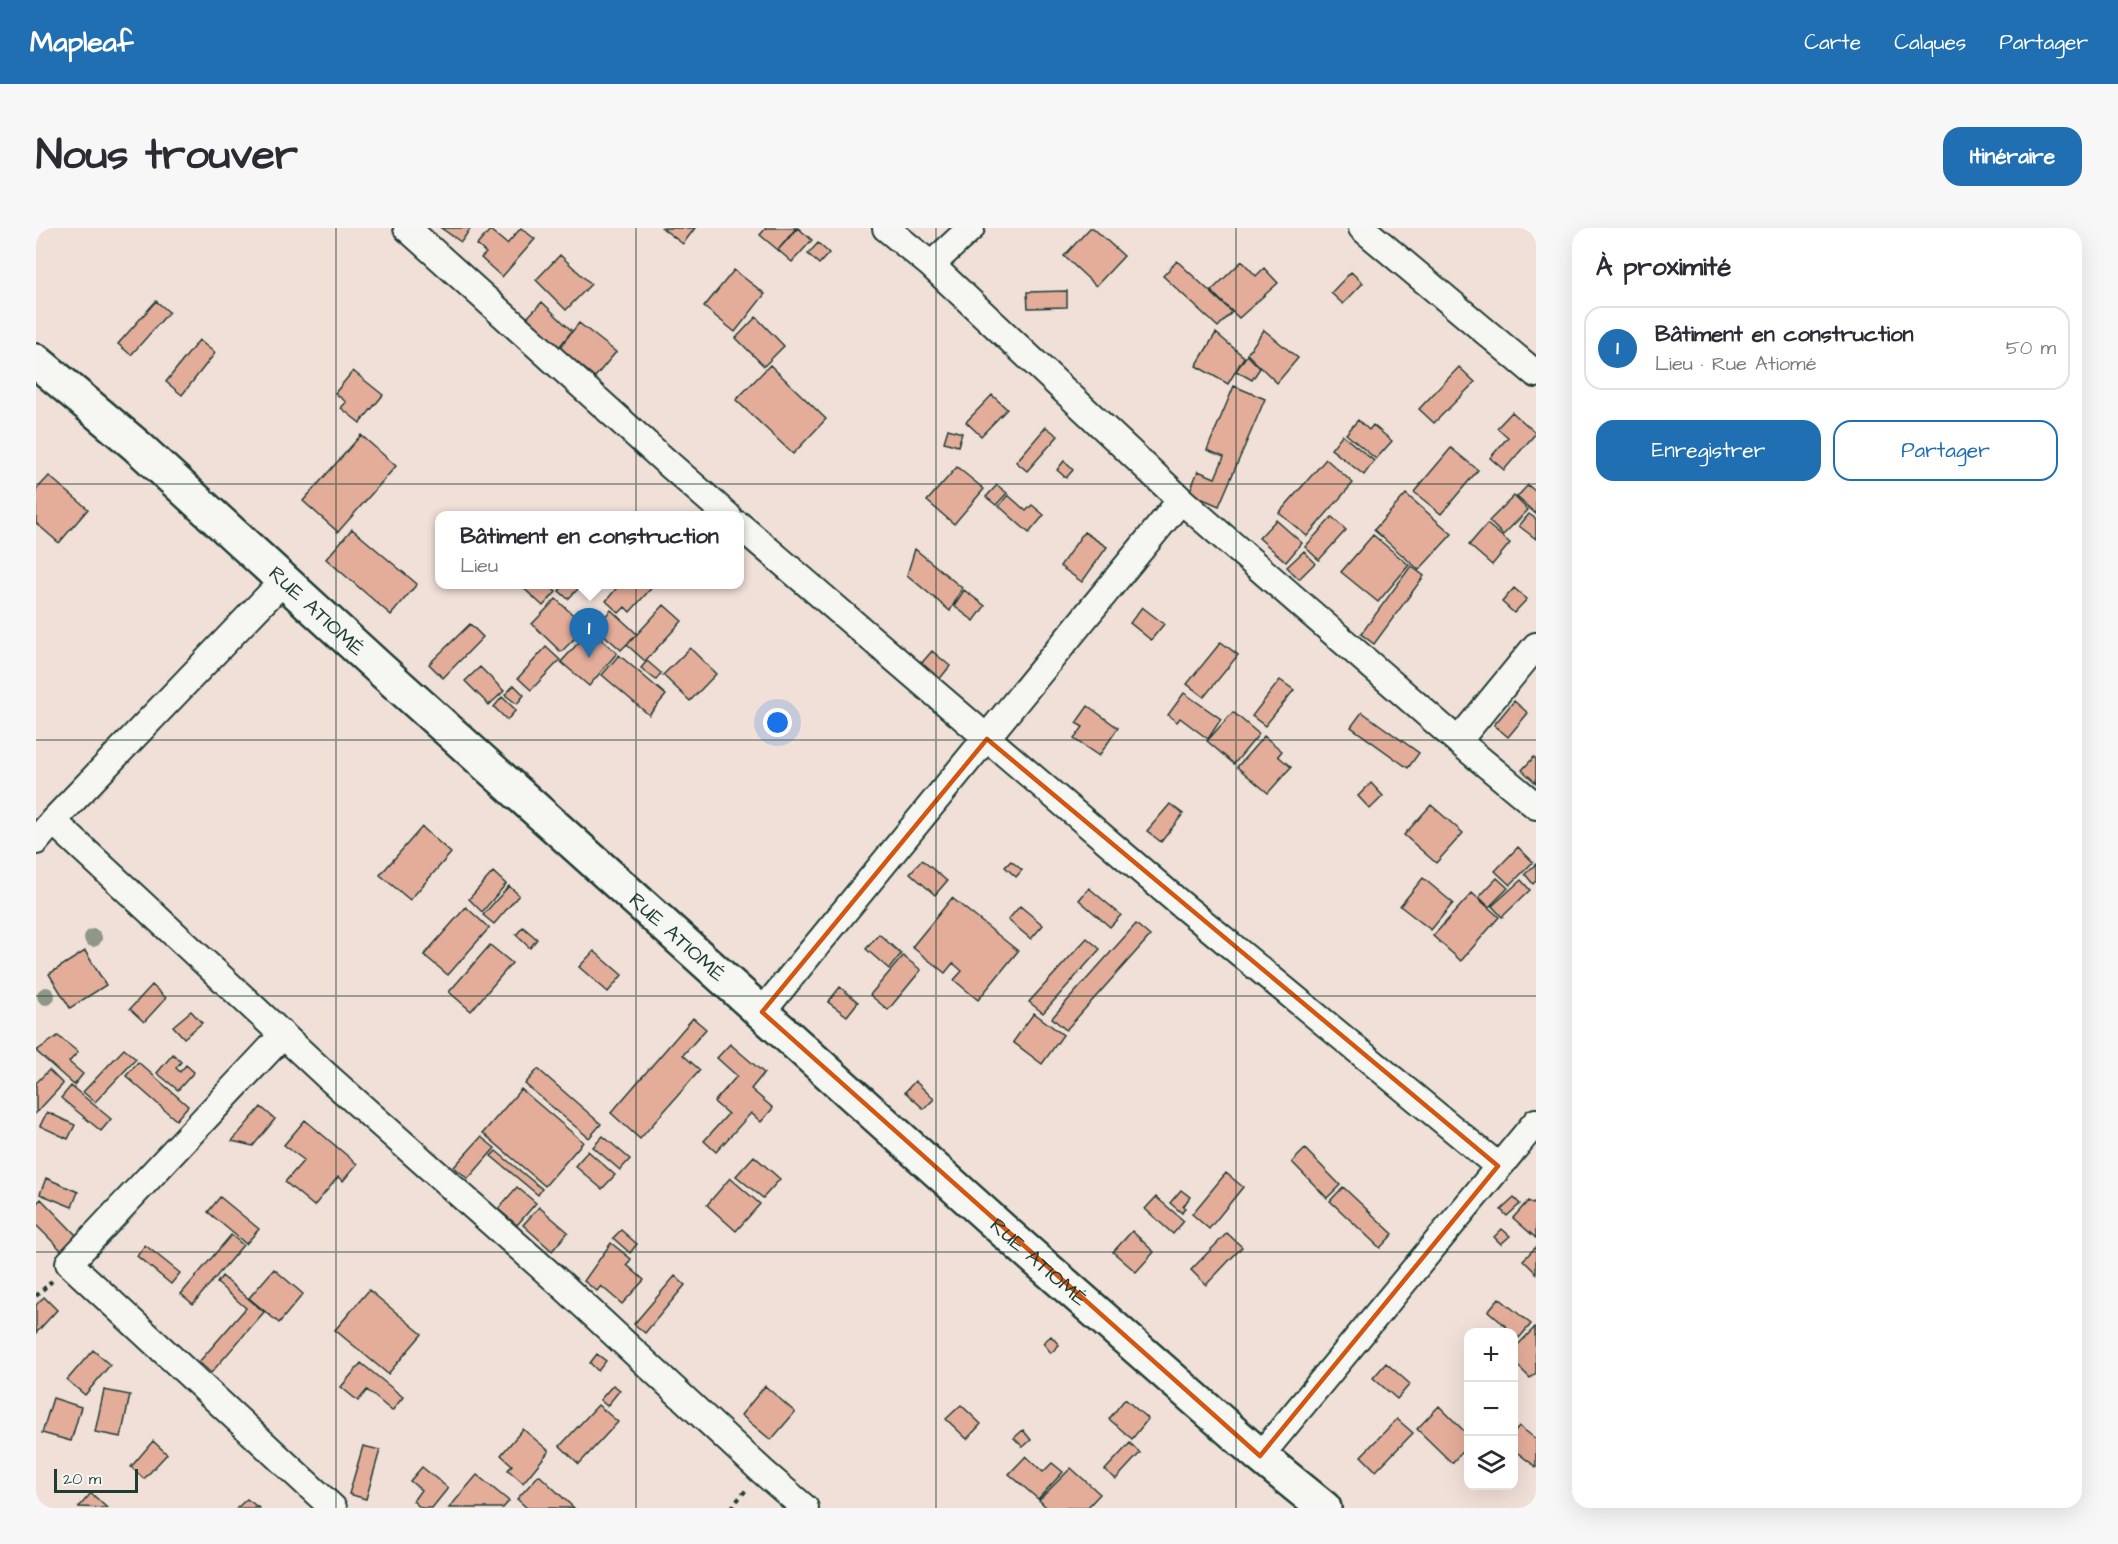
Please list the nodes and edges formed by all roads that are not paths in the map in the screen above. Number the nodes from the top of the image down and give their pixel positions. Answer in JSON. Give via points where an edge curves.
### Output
{"nodes":[{"id":1,"x":407,"y":228,"type":"edge"},
{"id":2,"x":886,"y":228,"type":"edge"},
{"id":3,"x":971,"y":228,"type":"edge"},
{"id":4,"x":1362,"y":228,"type":"edge"},
{"id":5,"x":931,"y":265,"type":"junction"},
{"id":6,"x":36,"y":361,"type":"edge"},
{"id":7,"x":1536,"y":374,"type":"edge"},
{"id":8,"x":1181,"y":500,"type":"junction"},
{"id":9,"x":722,"y":511,"type":"edge"},
{"id":10,"x":744,"y":529,"type":"edge"},
{"id":11,"x":284,"y":580,"type":"junction"},
{"id":12,"x":1536,"y":646,"type":"edge"},
{"id":13,"x":987,"y":739,"type":"junction"},
{"id":14,"x":1458,"y":741,"type":"junction"},
{"id":15,"x":1536,"y":806,"type":"edge"},
{"id":16,"x":53,"y":821,"type":"junction"},
{"id":17,"x":36,"y":841,"type":"edge"},
{"id":18,"x":762,"y":1012,"type":"junction"},
{"id":19,"x":283,"y":1035,"type":"junction"},
{"id":20,"x":1536,"y":1122,"type":"edge"},
{"id":21,"x":1498,"y":1166,"type":"junction"},
{"id":22,"x":1260,"y":1456,"type":"junction"},
{"id":23,"x":333,"y":1508,"type":"edge"},
{"id":24,"x":805,"y":1508,"type":"edge"},
{"id":25,"x":1323,"y":1508,"type":"edge"}],
"edges":[{"from":1,"to":9,"type":"street"},
{"from":2,"to":5,"type":"street"},
{"from":3,"to":5,"type":"street"},
{"from":4,"to":7,"type":"street"},
{"from":5,"to":8,"type":"street"},
{"from":6,"to":11,"type":"street","name":"RUE ATIOMÉ"},
{"from":8,"to":13,"type":"street"},
{"from":8,"to":14,"type":"street"},
{"from":10,"to":13,"type":"street"},
{"from":11,"to":16,"type":"street"},
{"from":11,"to":18,"type":"street","name":"RUE ATIOMÉ"},
{"from":12,"to":14,"type":"street"},
{"from":13,"to":18,"type":"street"},
{"from":13,"to":21,"type":"street"},
{"from":14,"to":15,"type":"street"},
{"from":16,"to":17,"type":"street"},
{"from":16,"to":19,"type":"street"},
{"from":18,"to":22,"type":"street","name":"RUE ATIOMÉ"},
{"from":19,"to":23,"type":"street","via":[[69,1263]]},
{"from":19,"to":24,"type":"street"},
{"from":20,"to":21,"type":"street"},
{"from":21,"to":22,"type":"street"},
{"from":22,"to":25,"type":"street","name":"RUE ATIOMÉ"}]}
